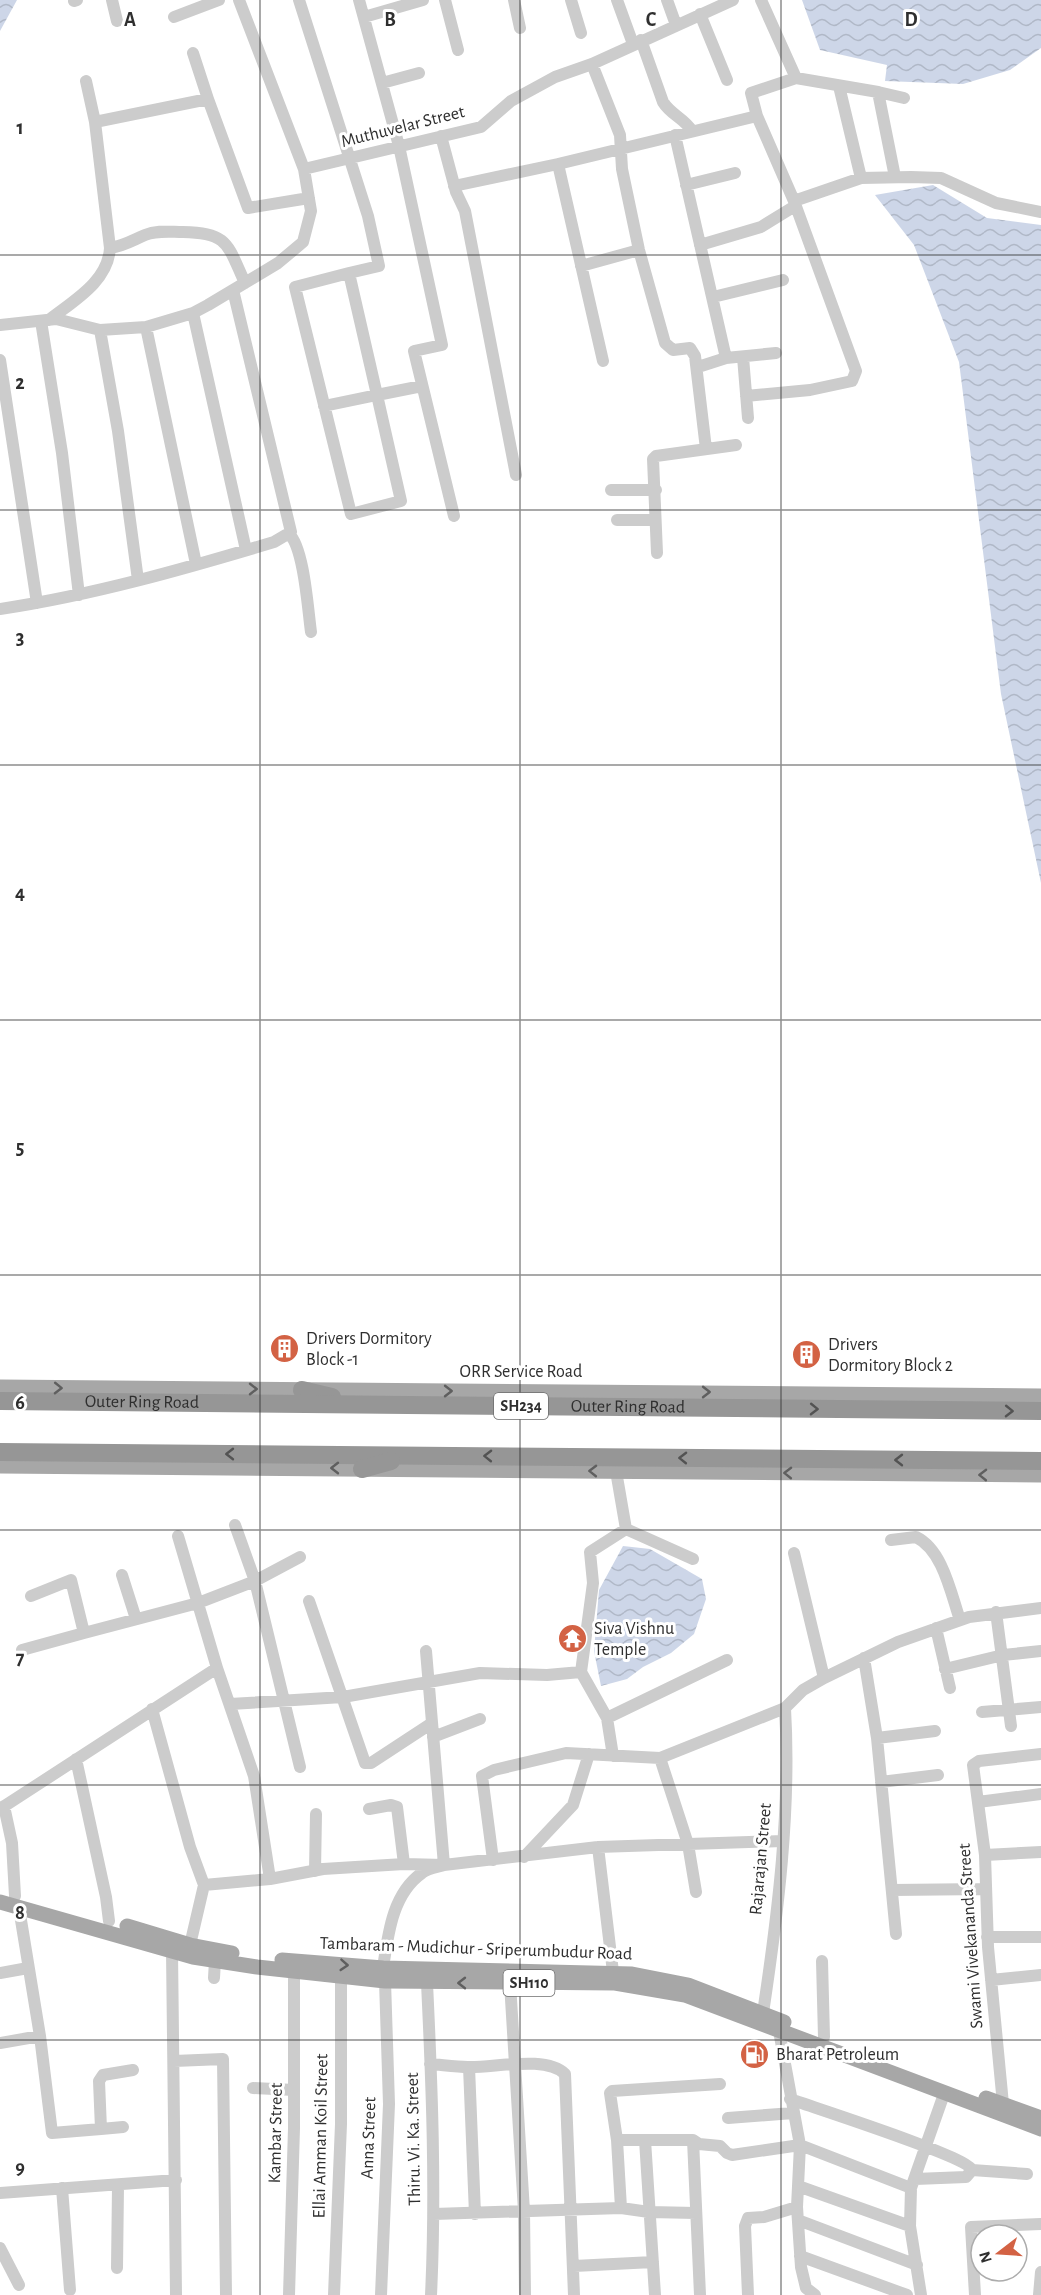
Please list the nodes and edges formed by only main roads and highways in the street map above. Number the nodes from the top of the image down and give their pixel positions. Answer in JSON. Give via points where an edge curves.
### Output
{"nodes":[{"id":1,"x":0,"y":1387,"type":"edge"},
{"id":2,"x":117,"y":1389,"type":"junction"},
{"id":3,"x":302,"y":1390,"type":"junction"},
{"id":4,"x":1041,"y":1396,"type":"edge"},
{"id":5,"x":0,"y":1401,"type":"edge"},
{"id":6,"x":63,"y":1402,"type":"junction"},
{"id":7,"x":358,"y":1404,"type":"junction"},
{"id":8,"x":1041,"y":1411,"type":"edge"},
{"id":9,"x":0,"y":1452,"type":"edge"},
{"id":10,"x":122,"y":1453,"type":"junction"},
{"id":11,"x":410,"y":1455,"type":"junction"},
{"id":12,"x":1041,"y":1461,"type":"edge"},
{"id":13,"x":0,"y":1466,"type":"edge"},
{"id":14,"x":169,"y":1467,"type":"junction"},
{"id":15,"x":362,"y":1469,"type":"junction"},
{"id":16,"x":1041,"y":1475,"type":"edge"},
{"id":17,"x":0,"y":1892,"type":"edge"},
{"id":18,"x":0,"y":1902,"type":"edge"},
{"id":19,"x":17,"y":1902,"type":"junction"},
{"id":20,"x":384,"y":1975,"type":"junction"},
{"id":21,"x":761,"y":2018,"type":"junction"},
{"id":22,"x":779,"y":2026,"type":"junction"},
{"id":23,"x":1041,"y":2118,"type":"edge"},
{"id":24,"x":1041,"y":2129,"type":"edge"}],
"edges":[{"from":1,"to":2,"type":"main road","name":"ORR Service Road","one_way":true},
{"from":2,"to":3,"type":"main road","name":"ORR Service Road","one_way":true},
{"from":2,"to":6,"type":"highway"},
{"from":3,"to":4,"type":"main road","name":"ORR Service Road","one_way":true},
{"from":3,"to":7,"type":"highway"},
{"from":5,"to":6,"type":"highway","name":"Outer Ring Road","number":"SH234"},
{"from":6,"to":7,"type":"highway","name":"Outer Ring Road","number":"SH234"},
{"from":7,"to":8,"type":"highway","name":"Outer Ring Road","number":"SH234","one_way":true},
{"from":9,"to":10,"type":"highway"},
{"from":11,"to":10,"type":"highway","one_way":true},
{"from":10,"to":14,"type":"highway"},
{"from":12,"to":11,"type":"highway","one_way":true},
{"from":11,"to":15,"type":"highway"},
{"from":13,"to":14,"type":"main road"},
{"from":15,"to":14,"type":"main road","one_way":true},
{"from":16,"to":15,"type":"main road","one_way":true},
{"from":17,"to":19,"type":"main road","name":"Tambaram - Mudichur - Sriperumbudur Road","number":"SH110"},
{"from":18,"to":19,"type":"main road","name":"Tambaram - Mudichur - Sriperumbudur Road","number":"SH110"},
{"from":19,"to":20,"type":"main road","name":"Tambaram - Mudichur - Sriperumbudur Road","number":"SH110","one_way":true,"via":[[109,1921],[190,1945]]},
{"from":19,"to":20,"type":"main road","name":"Tambaram - Mudichur - Sriperumbudur Road","number":"SH110","via":[[171,1951],[215,1960],[341,1978]]},
{"from":21,"to":20,"type":"main road","name":"Tambaram - Mudichur - Sriperumbudur Road","number":"SH110","one_way":true,"via":[[685,1995],[615,1983],[427,1983]]},
{"from":20,"to":21,"type":"main road","name":"Tambaram - Mudichur - Sriperumbudur Road","number":"SH110","via":[[613,1972],[688,1985]]},
{"from":21,"to":22,"type":"main road","name":"Tambaram - Mudichur - Sriperumbudur Road","number":"SH110"},
{"from":22,"to":23,"type":"main road","name":"Tambaram - Mudichur - Sriperumbudur Road","number":"SH110","via":[[824,2037]]},
{"from":22,"to":24,"type":"main road","name":"Tambaram - Mudichur - Sriperumbudur Road","number":"SH110"}]}
